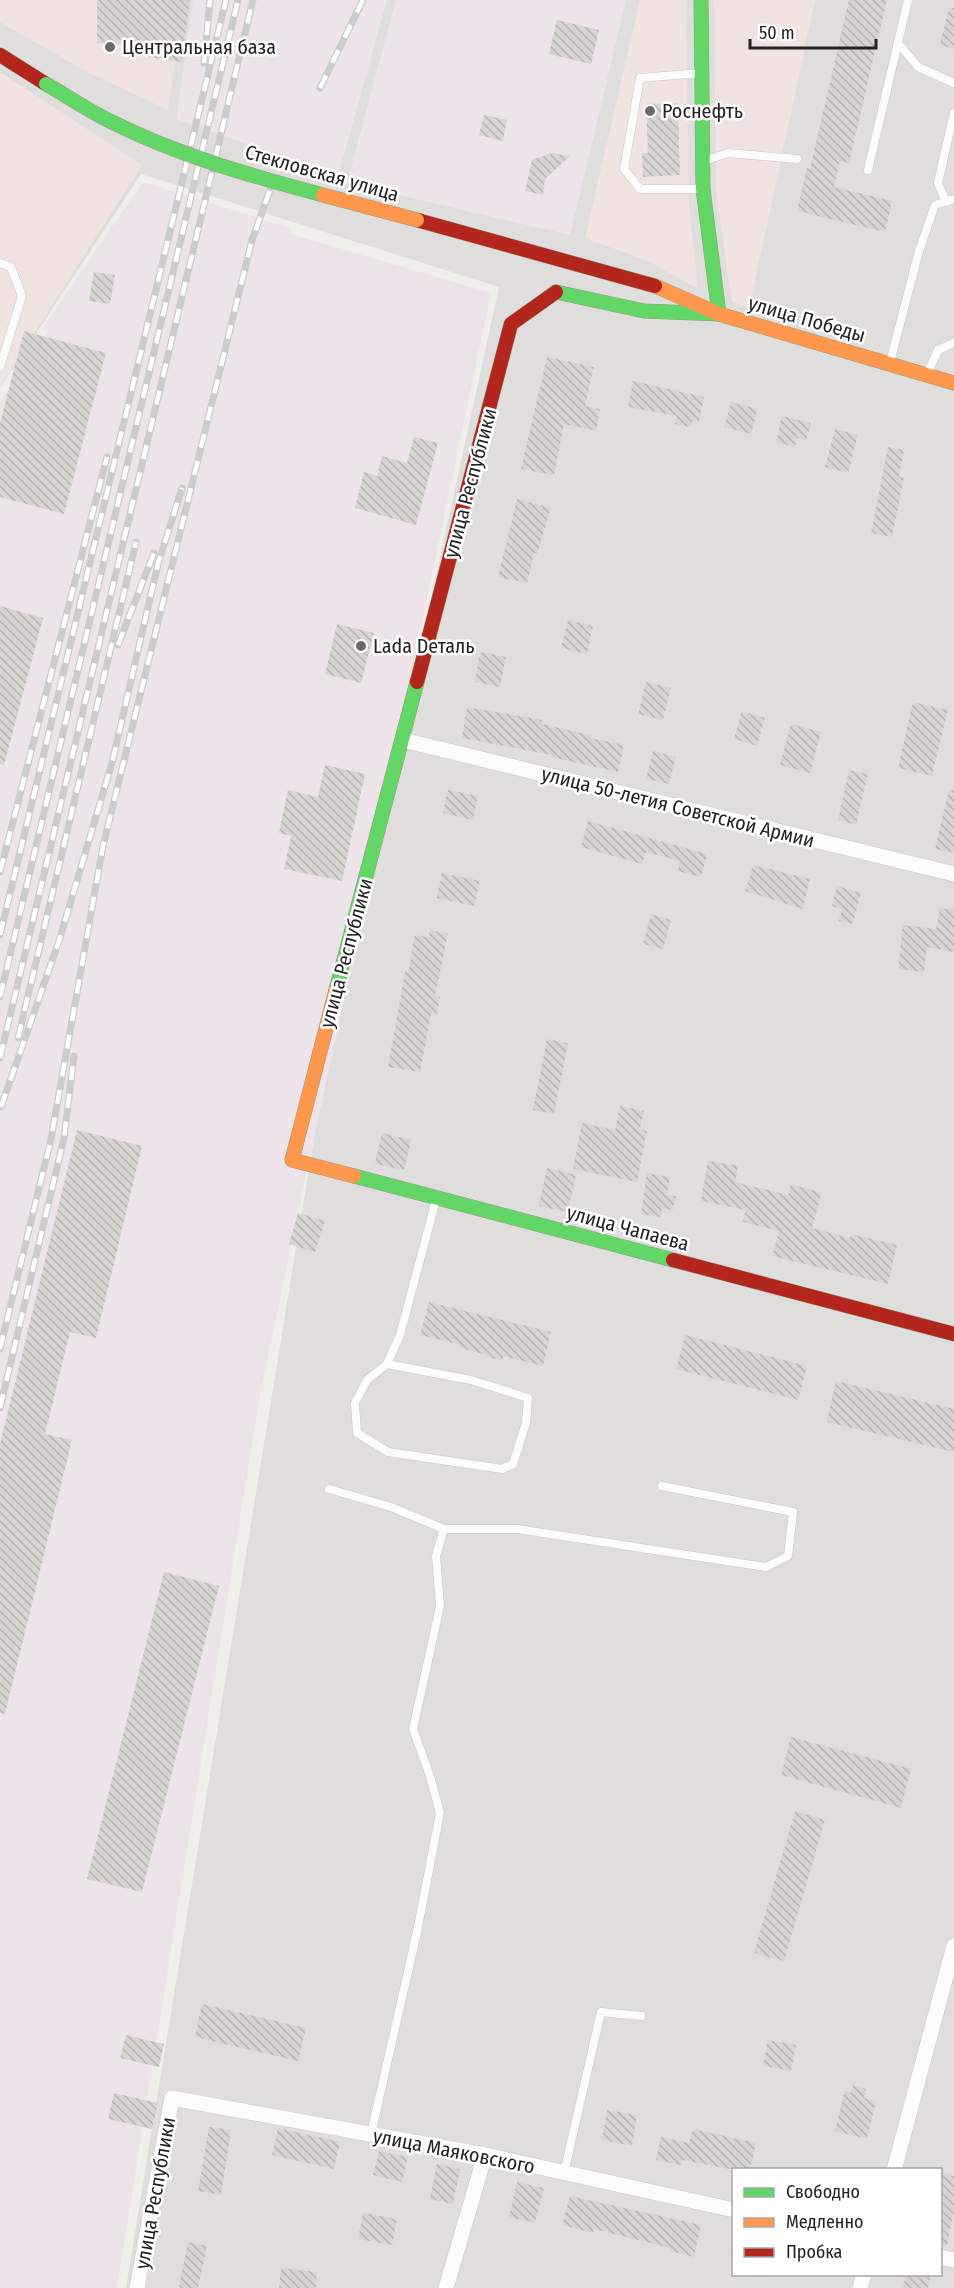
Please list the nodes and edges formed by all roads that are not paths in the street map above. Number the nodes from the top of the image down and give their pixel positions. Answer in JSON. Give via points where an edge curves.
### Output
{"nodes":[{"id":1,"x":701,"y":0,"type":"edge"},
{"id":2,"x":908,"y":0,"type":"edge"},
{"id":3,"x":898,"y":43,"type":"junction"},
{"id":4,"x":0,"y":55,"type":"edge"},
{"id":5,"x":701,"y":73,"type":"junction"},
{"id":6,"x":954,"y":83,"type":"edge"},
{"id":7,"x":954,"y":113,"type":"edge"},
{"id":8,"x":797,"y":159,"type":"dead end"},
{"id":9,"x":702,"y":161,"type":"junction"},
{"id":10,"x":868,"y":170,"type":"dead end"},
{"id":11,"x":703,"y":189,"type":"junction"},
{"id":12,"x":950,"y":201,"type":"edge"},
{"id":13,"x":0,"y":262,"type":"edge"},
{"id":14,"x":651,"y":284,"type":"joint"},
{"id":15,"x":719,"y":314,"type":"junction"},
{"id":16,"x":954,"y":343,"type":"edge"},
{"id":17,"x":890,"y":364,"type":"junction"},
{"id":18,"x":0,"y":367,"type":"edge"},
{"id":19,"x":927,"y":375,"type":"junction"},
{"id":20,"x":954,"y":383,"type":"edge"},
{"id":21,"x":403,"y":740,"type":"junction"},
{"id":22,"x":954,"y":874,"type":"edge"},
{"id":23,"x":292,"y":1160,"type":"joint"},
{"id":24,"x":437,"y":1198,"type":"junction"},
{"id":25,"x":954,"y":1334,"type":"edge"},
{"id":26,"x":387,"y":1364,"type":"junction"},
{"id":27,"x":662,"y":1486,"type":"dead end"},
{"id":28,"x":329,"y":1489,"type":"dead end"},
{"id":29,"x":444,"y":1529,"type":"junction"},
{"id":30,"x":954,"y":1946,"type":"edge"},
{"id":31,"x":641,"y":2016,"type":"dead end"},
{"id":32,"x":172,"y":2098,"type":"joint"},
{"id":33,"x":371,"y":2134,"type":"junction"},
{"id":34,"x":485,"y":2155,"type":"junction"},
{"id":35,"x":894,"y":2168,"type":"edge"},
{"id":36,"x":564,"y":2173,"type":"junction"},
{"id":37,"x":732,"y":2210,"type":"edge"},
{"id":38,"x":137,"y":2288,"type":"edge"},
{"id":39,"x":446,"y":2288,"type":"edge"}],
"edges":[{"from":1,"to":5,"type":"street"},
{"from":2,"to":3,"type":"lane"},
{"from":3,"to":6,"type":"lane","via":[[918,67]]},
{"from":3,"to":10,"type":"lane"},
{"from":4,"to":14,"type":"street","name":"Стекловская улица","bridge":true,"via":[[113,123],[237,170]]},
{"from":5,"to":9,"type":"street"},
{"from":5,"to":11,"type":"lane","via":[[640,78],[624,169],[640,189]]},
{"from":7,"to":12,"type":"lane","via":[[938,183]]},
{"from":8,"to":9,"type":"lane","via":[[728,153]]},
{"from":9,"to":11,"type":"street"},
{"from":11,"to":15,"type":"street"},
{"from":12,"to":17,"type":"lane","via":[[935,205]]},
{"from":13,"to":18,"type":"lane","via":[[11,267],[22,296]]},
{"from":14,"to":15,"type":"street","name":"улица Победы"},
{"from":15,"to":17,"type":"street","name":"улица Победы"},
{"from":15,"to":21,"type":"street","name":"улица Республики","via":[[644,311],[555,292],[511,324]]},
{"from":16,"to":19,"type":"lane","via":[[938,350]]},
{"from":17,"to":19,"type":"street","name":"улица Победы"},
{"from":19,"to":20,"type":"street","name":"улица Победы"},
{"from":21,"to":22,"type":"street","name":"улица 50-летия Советской Армии"},
{"from":21,"to":23,"type":"street","name":"улица Республики"},
{"from":23,"to":24,"type":"street","name":"улица Чапаева"},
{"from":24,"to":25,"type":"street","name":"улица Чапаева"},
{"from":24,"to":26,"type":"lane","via":[[400,1335]]},
{"from":26,"to":26,"type":"lane","via":[[366,1380],[355,1403],[357,1433],[388,1452],[502,1469],[513,1464],[526,1424],[528,1398],[471,1380]]},
{"from":27,"to":29,"type":"lane","via":[[794,1512],[788,1556],[766,1567],[517,1529]]},
{"from":28,"to":29,"type":"lane","via":[[391,1507]]},
{"from":29,"to":33,"type":"lane","via":[[436,1556],[440,1606],[413,1729],[440,1813]]},
{"from":30,"to":35,"type":"street"},
{"from":31,"to":36,"type":"lane","via":[[601,2012]]},
{"from":32,"to":33,"type":"street","name":"улица Маяковского"},
{"from":32,"to":38,"type":"street","name":"улица Республики"},
{"from":33,"to":34,"type":"street","name":"улица Маяковского"},
{"from":34,"to":36,"type":"street","name":"улица Маяковского"},
{"from":34,"to":39,"type":"street"},
{"from":36,"to":37,"type":"street","name":"улица Маяковского"}]}
